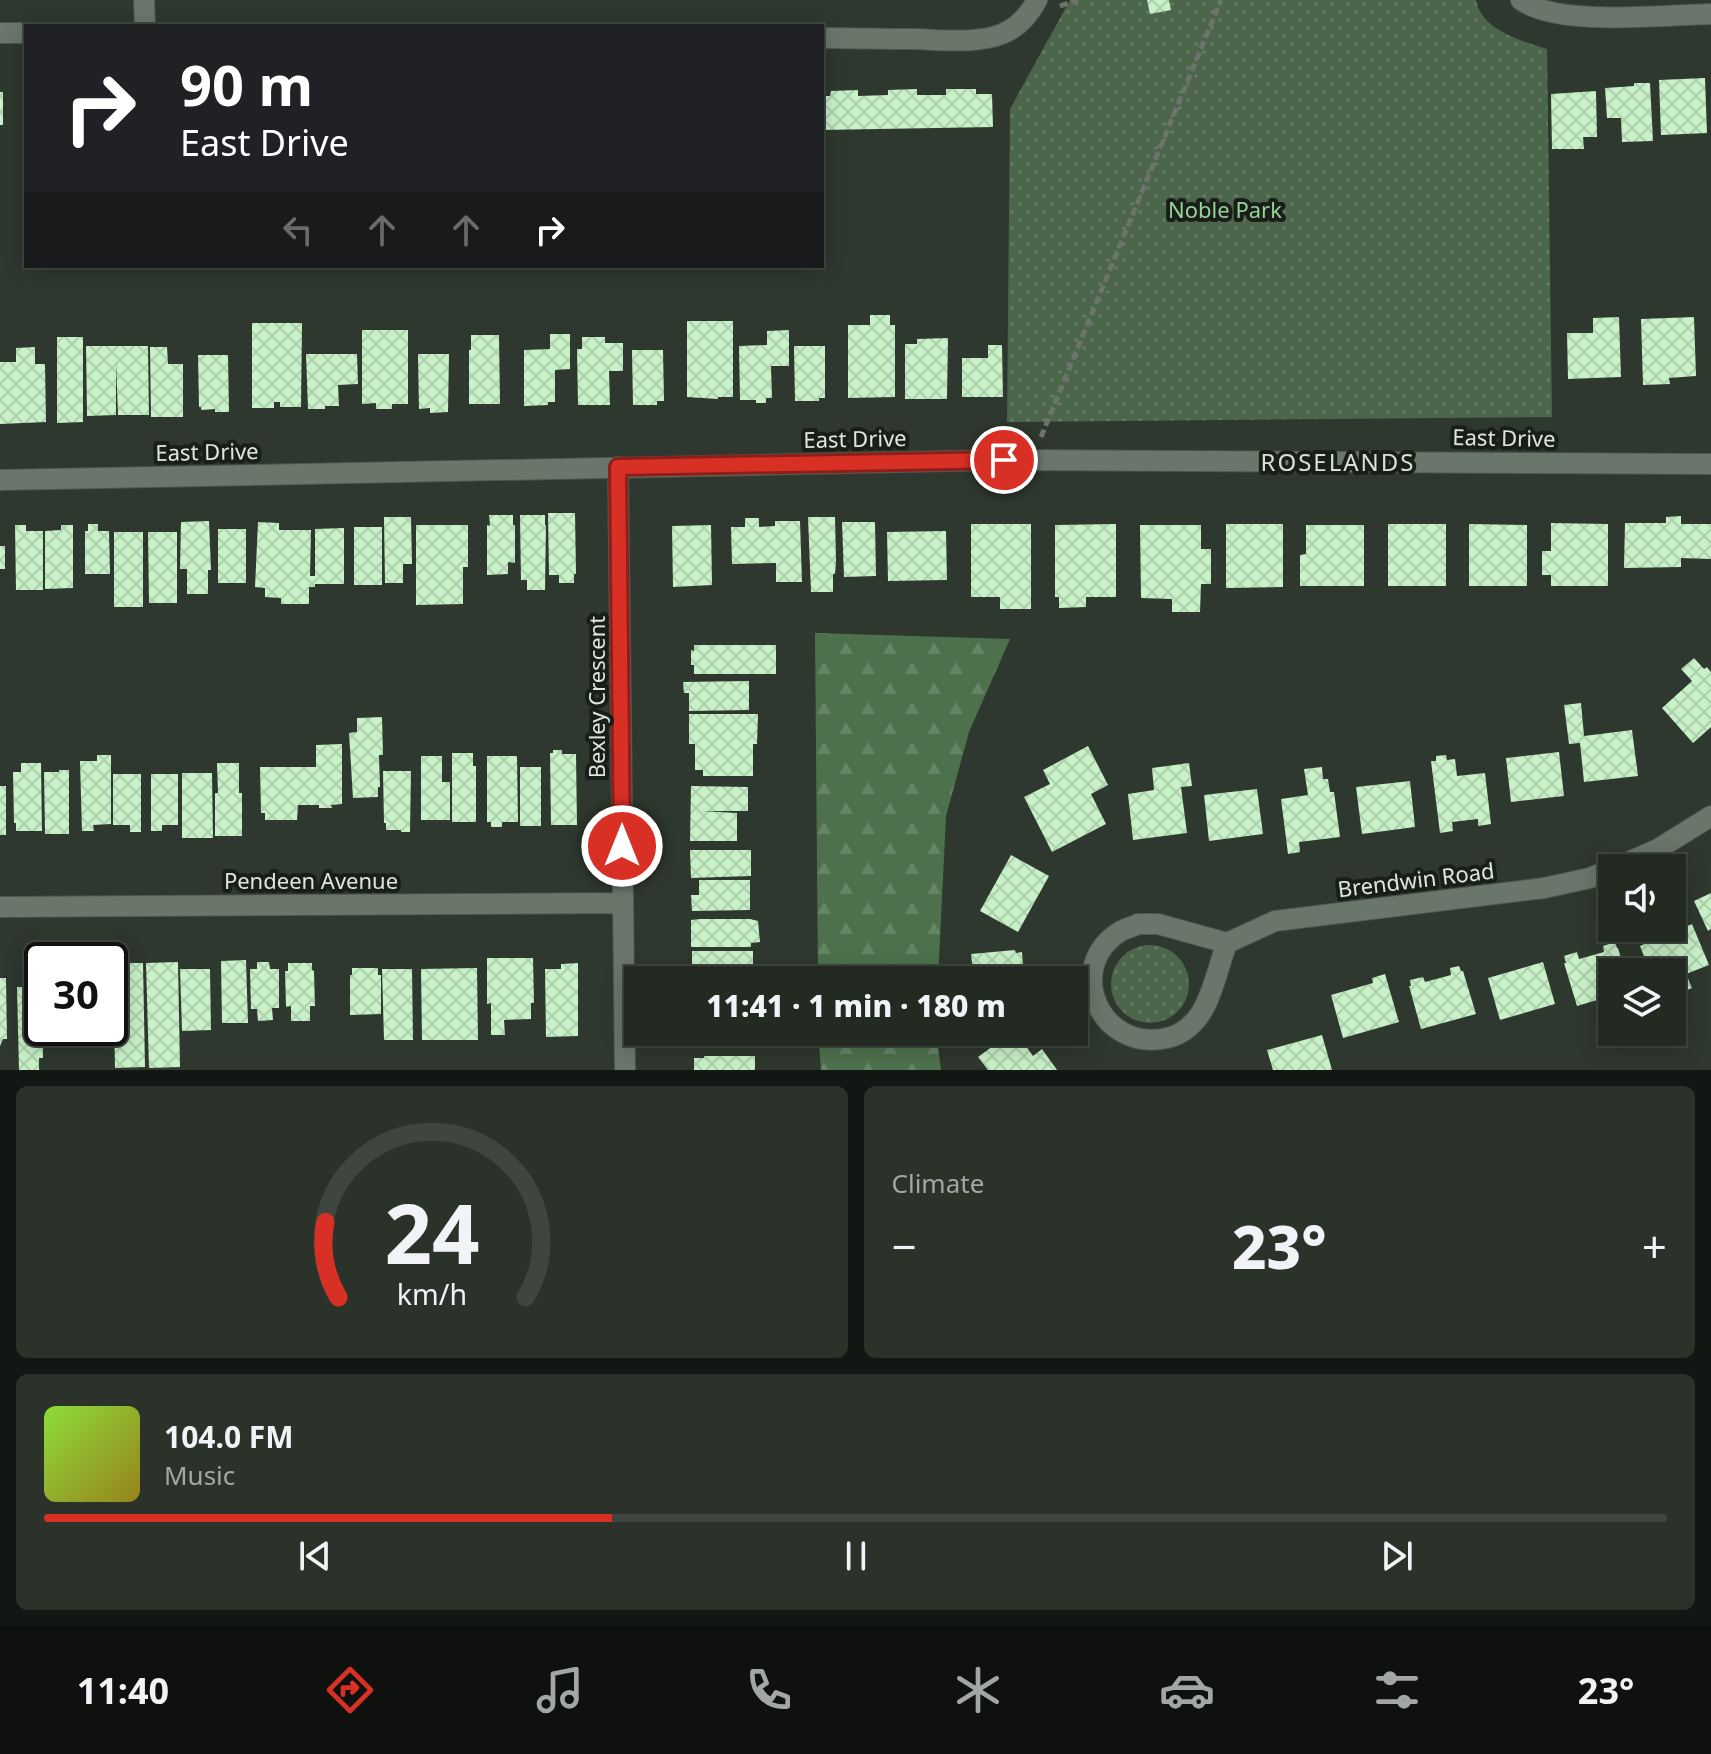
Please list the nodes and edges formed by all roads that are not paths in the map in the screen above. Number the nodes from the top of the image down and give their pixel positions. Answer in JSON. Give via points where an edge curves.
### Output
{"nodes":[{"id":1,"x":144,"y":0,"type":"edge"},
{"id":2,"x":1037,"y":0,"type":"edge"},
{"id":3,"x":1521,"y":0,"type":"edge"},
{"id":4,"x":1711,"y":14,"type":"edge"},
{"id":5,"x":145,"y":24,"type":"edge"},
{"id":6,"x":0,"y":33,"type":"edge"},
{"id":7,"x":24,"y":33,"type":"edge"},
{"id":8,"x":824,"y":38,"type":"edge"},
{"id":9,"x":1711,"y":464,"type":"edge"},
{"id":10,"x":618,"y":467,"type":"junction"},
{"id":11,"x":0,"y":480,"type":"edge"},
{"id":12,"x":1711,"y":816,"type":"edge"},
{"id":13,"x":1647,"y":854,"type":"edge"},
{"id":14,"x":1598,"y":875,"type":"edge"},
{"id":15,"x":622,"y":903,"type":"junction"},
{"id":16,"x":0,"y":907,"type":"edge"},
{"id":17,"x":1227,"y":943,"type":"junction"},
{"id":18,"x":625,"y":1070,"type":"edge"}],
"edges":[{"from":1,"to":5,"type":"street"},
{"from":2,"to":8,"type":"street","via":[[1013,29],[999,35],[942,40]]},
{"from":3,"to":4,"type":"street","via":[[1574,16]]},
{"from":6,"to":7,"type":"street"},
{"from":9,"to":10,"type":"street","name":"East Drive","via":[[1031,461]]},
{"from":10,"to":11,"type":"street","name":"East Drive"},
{"from":10,"to":15,"type":"street","name":"Bexley Crescent"},
{"from":12,"to":13,"type":"street","name":"Brendwin Road"},
{"from":14,"to":17,"type":"street","name":"Brendwin Road","via":[[1544,888],[1275,921]]},
{"from":15,"to":16,"type":"street","name":"Pendeen Avenue"},
{"from":15,"to":18,"type":"street","name":"Bexley Crescent"},
{"from":17,"to":17,"type":"street","via":[[1158,924],[1138,924],[1120,932],[1096,961],[1092,980],[1103,1016],[1135,1038],[1154,1041],[1182,1032],[1202,1011]]}]}
